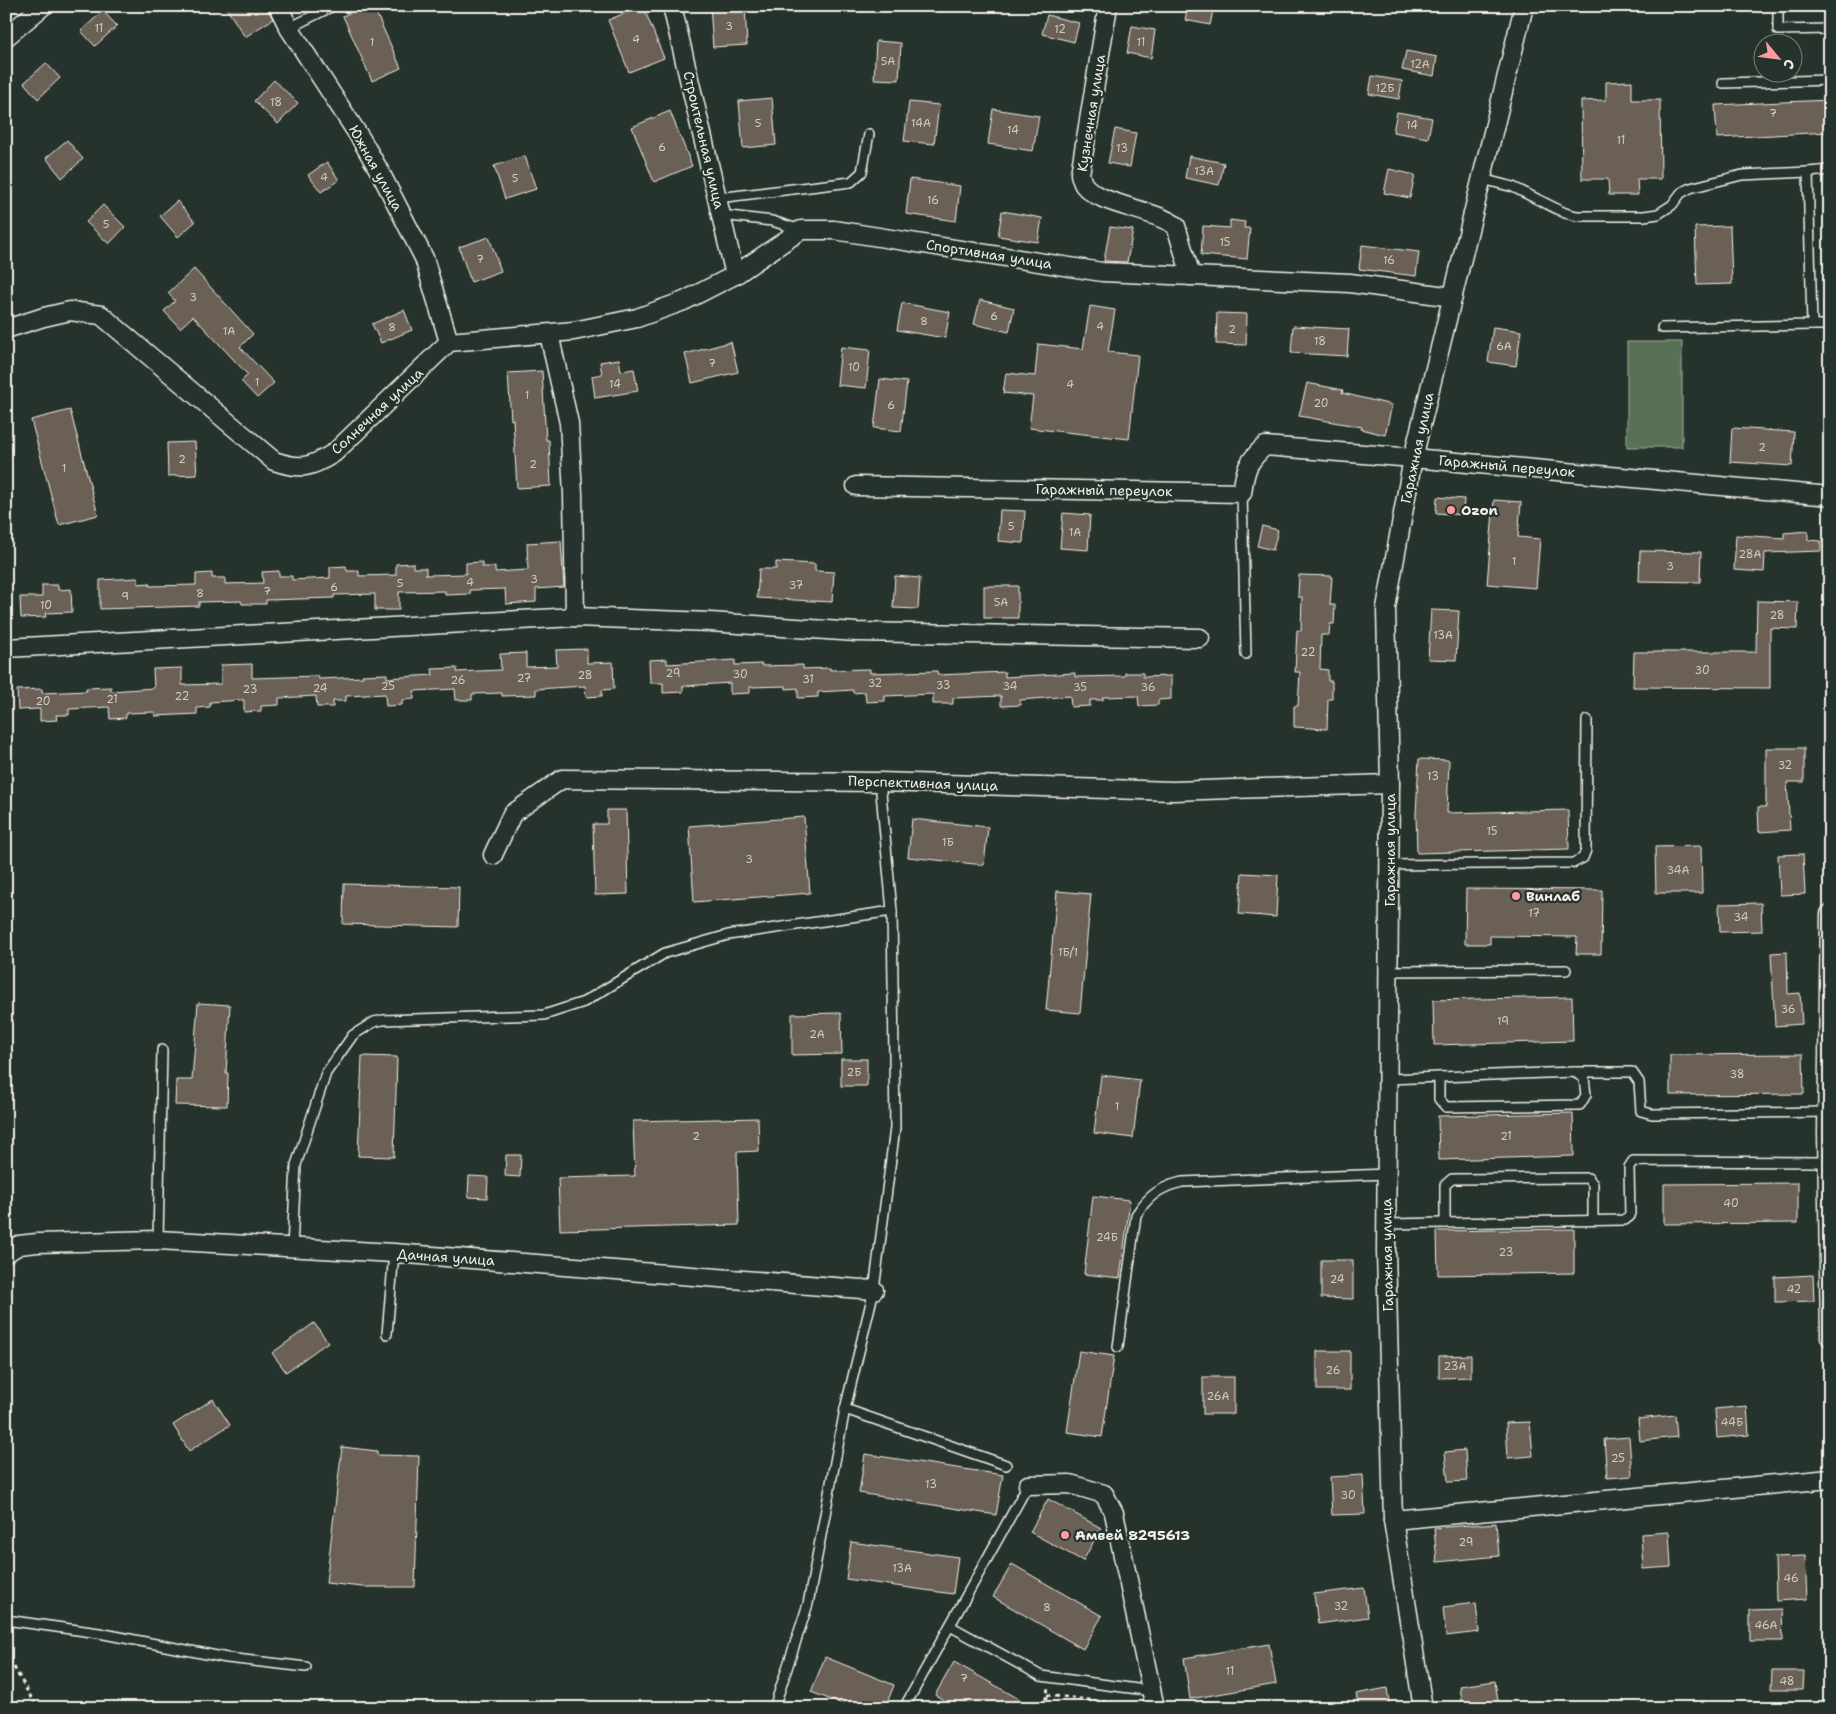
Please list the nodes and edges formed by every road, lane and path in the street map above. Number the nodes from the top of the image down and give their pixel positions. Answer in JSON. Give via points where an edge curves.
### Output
{"nodes":[{"id":1,"x":43,"y":6,"type":"edge"},
{"id":2,"x":278,"y":6,"type":"edge"},
{"id":3,"x":334,"y":6,"type":"edge"},
{"id":4,"x":672,"y":6,"type":"edge"},
{"id":5,"x":1108,"y":6,"type":"edge"},
{"id":6,"x":1524,"y":6,"type":"edge"},
{"id":7,"x":1778,"y":6,"type":"edge"},
{"id":8,"x":289,"y":28,"type":"junction"},
{"id":9,"x":1830,"y":29,"type":"edge"},
{"id":10,"x":6,"y":37,"type":"edge"},
{"id":11,"x":1830,"y":80,"type":"edge"},
{"id":12,"x":1724,"y":83,"type":"dead end"},
{"id":13,"x":869,"y":134,"type":"dead end"},
{"id":14,"x":1830,"y":170,"type":"edge"},
{"id":15,"x":1808,"y":172,"type":"junction"},
{"id":16,"x":1482,"y":179,"type":"junction"},
{"id":17,"x":717,"y":198,"type":"junction"},
{"id":18,"x":721,"y":216,"type":"junction"},
{"id":19,"x":801,"y":230,"type":"junction"},
{"id":20,"x":735,"y":275,"type":"junction"},
{"id":21,"x":1191,"y":276,"type":"junction"},
{"id":22,"x":1453,"y":297,"type":"junction"},
{"id":23,"x":1812,"y":325,"type":"junction"},
{"id":24,"x":1830,"y":325,"type":"edge"},
{"id":25,"x":1662,"y":328,"type":"dead end"},
{"id":26,"x":6,"y":329,"type":"edge"},
{"id":27,"x":549,"y":334,"type":"junction"},
{"id":28,"x":449,"y":342,"type":"junction"},
{"id":29,"x":1413,"y":458,"type":"junction"},
{"id":30,"x":856,"y":486,"type":"dead end"},
{"id":31,"x":1242,"y":493,"type":"junction"},
{"id":32,"x":1830,"y":496,"type":"edge"},
{"id":33,"x":575,"y":617,"type":"junction"},
{"id":34,"x":1200,"y":638,"type":"dead end"},
{"id":35,"x":6,"y":648,"type":"edge"},
{"id":36,"x":1246,"y":654,"type":"dead end"},
{"id":37,"x":1588,"y":720,"type":"dead end"},
{"id":38,"x":880,"y":782,"type":"junction"},
{"id":39,"x":1390,"y":784,"type":"junction"},
{"id":40,"x":493,"y":855,"type":"dead end"},
{"id":41,"x":1390,"y":865,"type":"junction"},
{"id":42,"x":892,"y":911,"type":"junction"},
{"id":43,"x":1830,"y":914,"type":"edge"},
{"id":44,"x":1566,"y":970,"type":"dead end"},
{"id":45,"x":1389,"y":971,"type":"junction"},
{"id":46,"x":162,"y":1050,"type":"dead end"},
{"id":47,"x":1574,"y":1072,"type":"junction"},
{"id":48,"x":1439,"y":1077,"type":"junction"},
{"id":49,"x":1388,"y":1079,"type":"junction"},
{"id":50,"x":1827,"y":1112,"type":"junction"},
{"id":51,"x":1827,"y":1162,"type":"junction"},
{"id":52,"x":1387,"y":1174,"type":"junction"},
{"id":53,"x":1593,"y":1220,"type":"junction"},
{"id":54,"x":1445,"y":1223,"type":"junction"},
{"id":55,"x":1386,"y":1224,"type":"junction"},
{"id":56,"x":158,"y":1240,"type":"junction"},
{"id":57,"x":292,"y":1248,"type":"junction"},
{"id":58,"x":13,"y":1249,"type":"edge"},
{"id":59,"x":394,"y":1253,"type":"junction"},
{"id":60,"x":874,"y":1290,"type":"junction"},
{"id":61,"x":387,"y":1334,"type":"dead end"},
{"id":62,"x":1830,"y":1337,"type":"edge"},
{"id":63,"x":1118,"y":1347,"type":"dead end"},
{"id":64,"x":845,"y":1409,"type":"junction"},
{"id":65,"x":1006,"y":1465,"type":"dead end"},
{"id":66,"x":1830,"y":1479,"type":"edge"},
{"id":67,"x":1028,"y":1485,"type":"joint"},
{"id":68,"x":1393,"y":1520,"type":"junction"},
{"id":69,"x":6,"y":1620,"type":"edge"},
{"id":70,"x":950,"y":1626,"type":"junction"},
{"id":71,"x":6,"y":1654,"type":"edge"},
{"id":72,"x":306,"y":1667,"type":"dead end"},
{"id":73,"x":1050,"y":1678,"type":"junction"},
{"id":74,"x":1047,"y":1695,"type":"junction"},
{"id":75,"x":1154,"y":1699,"type":"edge"},
{"id":76,"x":37,"y":1708,"type":"edge"},
{"id":77,"x":774,"y":1708,"type":"edge"},
{"id":78,"x":904,"y":1708,"type":"edge"},
{"id":79,"x":1044,"y":1708,"type":"edge"},
{"id":80,"x":1133,"y":1708,"type":"edge"},
{"id":81,"x":1423,"y":1708,"type":"edge"}],
"edges":[{"from":1,"to":10,"type":"street"},
{"from":2,"to":8,"type":"street","name":"Южная улица"},
{"from":3,"to":8,"type":"lane"},
{"from":4,"to":17,"type":"street","name":"Строительная улица"},
{"from":5,"to":21,"type":"street","name":"Кузнечная улица","via":[[1080,174],[1084,185],[1095,195],[1158,216],[1176,226]]},
{"from":6,"to":16,"type":"street","name":"Гаражная улица"},
{"from":7,"to":9,"type":"lane","via":[[1778,30]]},
{"from":8,"to":28,"type":"street","name":"Южная улица","via":[[361,138],[420,250]]},
{"from":11,"to":12,"type":"lane"},
{"from":13,"to":17,"type":"lane","via":[[862,172],[851,182]]},
{"from":14,"to":15,"type":"lane"},
{"from":15,"to":16,"type":"lane","via":[[1742,175],[1690,188],[1658,214],[1644,216],[1577,216],[1513,187]]},
{"from":15,"to":23,"type":"lane"},
{"from":16,"to":22,"type":"street","name":"Гаражная улица"},
{"from":17,"to":18,"type":"street","name":"Строительная улица"},
{"from":18,"to":19,"type":"lane","via":[[772,221]]},
{"from":18,"to":20,"type":"street","name":"Строительная улица"},
{"from":19,"to":20,"type":"street"},
{"from":19,"to":21,"type":"street","name":"Спортивная улица","via":[[834,230],[1102,272]]},
{"from":20,"to":27,"type":"street","via":[[684,301],[637,318]]},
{"from":21,"to":22,"type":"street","name":"Спортивная улица","via":[[1350,283]]},
{"from":22,"to":29,"type":"street","name":"Гаражная улица"},
{"from":23,"to":24,"type":"lane"},
{"from":23,"to":25,"type":"lane"},
{"from":26,"to":28,"type":"street","name":"Солнечная улица","via":[[70,311],[101,315],[274,461],[292,467],[318,463],[334,454]]},
{"from":27,"to":28,"type":"street"},
{"from":27,"to":33,"type":"street","via":[[569,423]]},
{"from":29,"to":31,"type":"street","name":"Гаражный переулок","via":[[1264,446],[1252,457],[1245,472]]},
{"from":29,"to":32,"type":"street","name":"Гаражный переулок"},
{"from":29,"to":39,"type":"street","name":"Гаражная улица","via":[[1386,608]]},
{"from":30,"to":31,"type":"street","name":"Гаражный переулок"},
{"from":31,"to":36,"type":"lane"},
{"from":33,"to":34,"type":"street","via":[[856,632]]},
{"from":33,"to":35,"type":"street"},
{"from":37,"to":41,"type":"lane","via":[[1586,850],[1583,858],[1573,863]]},
{"from":38,"to":39,"type":"street","name":"Перспективная улица","via":[[1173,791]]},
{"from":38,"to":40,"type":"street","name":"Перспективная улица","via":[[562,779],[512,814]]},
{"from":38,"to":42,"type":"lane"},
{"from":39,"to":41,"type":"street","name":"Гаражная улица"},
{"from":41,"to":45,"type":"street","name":"Гаражная улица"},
{"from":42,"to":57,"type":"lane","via":[[728,935],[665,953],[584,1002],[544,1015],[374,1022],[353,1035],[326,1073],[296,1165]]},
{"from":42,"to":60,"type":"lane","via":[[895,1128]]},
{"from":43,"to":50,"type":"street"},
{"from":44,"to":45,"type":"lane"},
{"from":45,"to":49,"type":"street","name":"Гаражная улица"},
{"from":46,"to":56,"type":"lane"},
{"from":47,"to":48,"type":"lane"},
{"from":47,"to":48,"type":"lane","via":[[1584,1078],[1586,1095],[1580,1105],[1446,1107],[1439,1099]]},
{"from":47,"to":50,"type":"lane","via":[[1632,1072],[1639,1082],[1641,1112],[1652,1114]]},
{"from":48,"to":49,"type":"lane"},
{"from":49,"to":52,"type":"street","name":"Гаражная улица"},
{"from":50,"to":51,"type":"street"},
{"from":51,"to":53,"type":"lane","via":[[1633,1161],[1629,1167],[1630,1216],[1625,1220]]},
{"from":51,"to":62,"type":"street"},
{"from":52,"to":55,"type":"street","name":"Гаражная улица"},
{"from":52,"to":63,"type":"lane","via":[[1182,1182],[1154,1193],[1136,1215]]},
{"from":53,"to":54,"type":"lane"},
{"from":53,"to":54,"type":"lane","via":[[1593,1184],[1588,1178],[1452,1179],[1445,1186]]},
{"from":54,"to":55,"type":"lane"},
{"from":55,"to":68,"type":"street","name":"Гаражная улица"},
{"from":56,"to":57,"type":"street","name":"Дачная улица"},
{"from":56,"to":58,"type":"street","name":"Дачная улица","via":[[37,1242]]},
{"from":57,"to":59,"type":"street","name":"Дачная улица"},
{"from":59,"to":60,"type":"street","name":"Дачная улица"},
{"from":59,"to":61,"type":"lane"},
{"from":60,"to":64,"type":"lane"},
{"from":64,"to":65,"type":"lane"},
{"from":64,"to":77,"type":"lane","via":[[808,1604]]},
{"from":66,"to":68,"type":"street"},
{"from":67,"to":70,"type":"lane"},
{"from":67,"to":75,"type":"street","via":[[1070,1484],[1104,1494],[1114,1513]]},
{"from":68,"to":81,"type":"street","name":"Гаражная улица"},
{"from":69,"to":72,"type":"lane","via":[[98,1633],[226,1658]]},
{"from":70,"to":73,"type":"lane"},
{"from":70,"to":78,"type":"lane"},
{"from":71,"to":76,"type":"path"},
{"from":73,"to":74,"type":"path"},
{"from":73,"to":75,"type":"lane"},
{"from":74,"to":79,"type":"path"},
{"from":74,"to":80,"type":"path","via":[[1131,1705]]}]}
